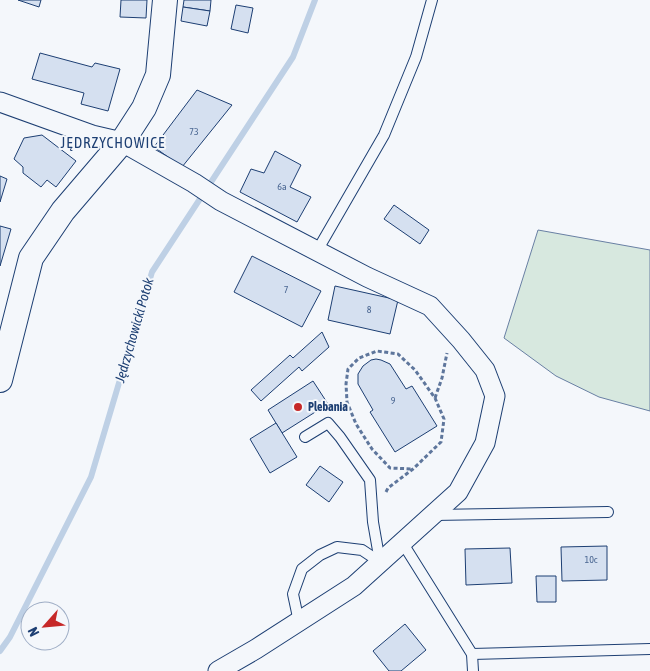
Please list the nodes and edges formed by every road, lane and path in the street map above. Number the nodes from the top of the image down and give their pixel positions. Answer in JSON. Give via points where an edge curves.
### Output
{"nodes":[{"id":1,"x":165,"y":0,"type":"edge"},
{"id":2,"x":432,"y":0,"type":"edge"},
{"id":3,"x":0,"y":102,"type":"edge"},
{"id":4,"x":122,"y":142,"type":"junction"},
{"id":5,"x":317,"y":251,"type":"junction"},
{"id":6,"x":454,"y":332,"type":"junction"},
{"id":7,"x":0,"y":380,"type":"edge"},
{"id":8,"x":435,"y":398,"type":"junction"},
{"id":9,"x":305,"y":437,"type":"dead end"},
{"id":10,"x":413,"y":469,"type":"junction"},
{"id":11,"x":608,"y":512,"type":"dead end"},
{"id":12,"x":372,"y":513,"type":"junction"},
{"id":13,"x":432,"y":515,"type":"junction"},
{"id":14,"x":402,"y":542,"type":"junction"},
{"id":15,"x":380,"y":562,"type":"junction"},
{"id":16,"x":299,"y":622,"type":"junction"},
{"id":17,"x":650,"y":649,"type":"edge"},
{"id":18,"x":472,"y":654,"type":"junction"},
{"id":19,"x":218,"y":671,"type":"edge"},
{"id":20,"x":473,"y":671,"type":"edge"}],
"edges":[{"from":1,"to":4,"type":"street","via":[[158,75],[144,108]]},
{"from":2,"to":5,"type":"lane","via":[[416,57],[384,135]]},
{"from":3,"to":4,"type":"street"},
{"from":4,"to":5,"type":"street","via":[[220,201]]},
{"from":4,"to":7,"type":"street","via":[[63,211],[31,258]]},
{"from":5,"to":6,"type":"street","via":[[430,306]]},
{"from":6,"to":8,"type":"path"},
{"from":6,"to":13,"type":"street","via":[[485,370],[495,396],[485,443],[458,492]]},
{"from":8,"to":10,"type":"path","via":[[444,419],[441,442]]},
{"from":8,"to":10,"type":"path","via":[[415,370],[398,354],[376,351],[359,358],[348,369],[347,402],[372,449],[390,468]]},
{"from":9,"to":12,"type":"lane","via":[[328,423],[370,480]]},
{"from":10,"to":12,"type":"path","via":[[388,488]]},
{"from":11,"to":13,"type":"lane"},
{"from":12,"to":15,"type":"lane"},
{"from":13,"to":14,"type":"street"},
{"from":14,"to":15,"type":"street"},
{"from":14,"to":18,"type":"lane"},
{"from":15,"to":16,"type":"street","via":[[354,586]]},
{"from":15,"to":16,"type":"lane","via":[[362,550],[337,547],[320,555],[302,569],[293,594]]},
{"from":16,"to":19,"type":"street"},
{"from":17,"to":18,"type":"lane"},
{"from":18,"to":20,"type":"lane"}]}
